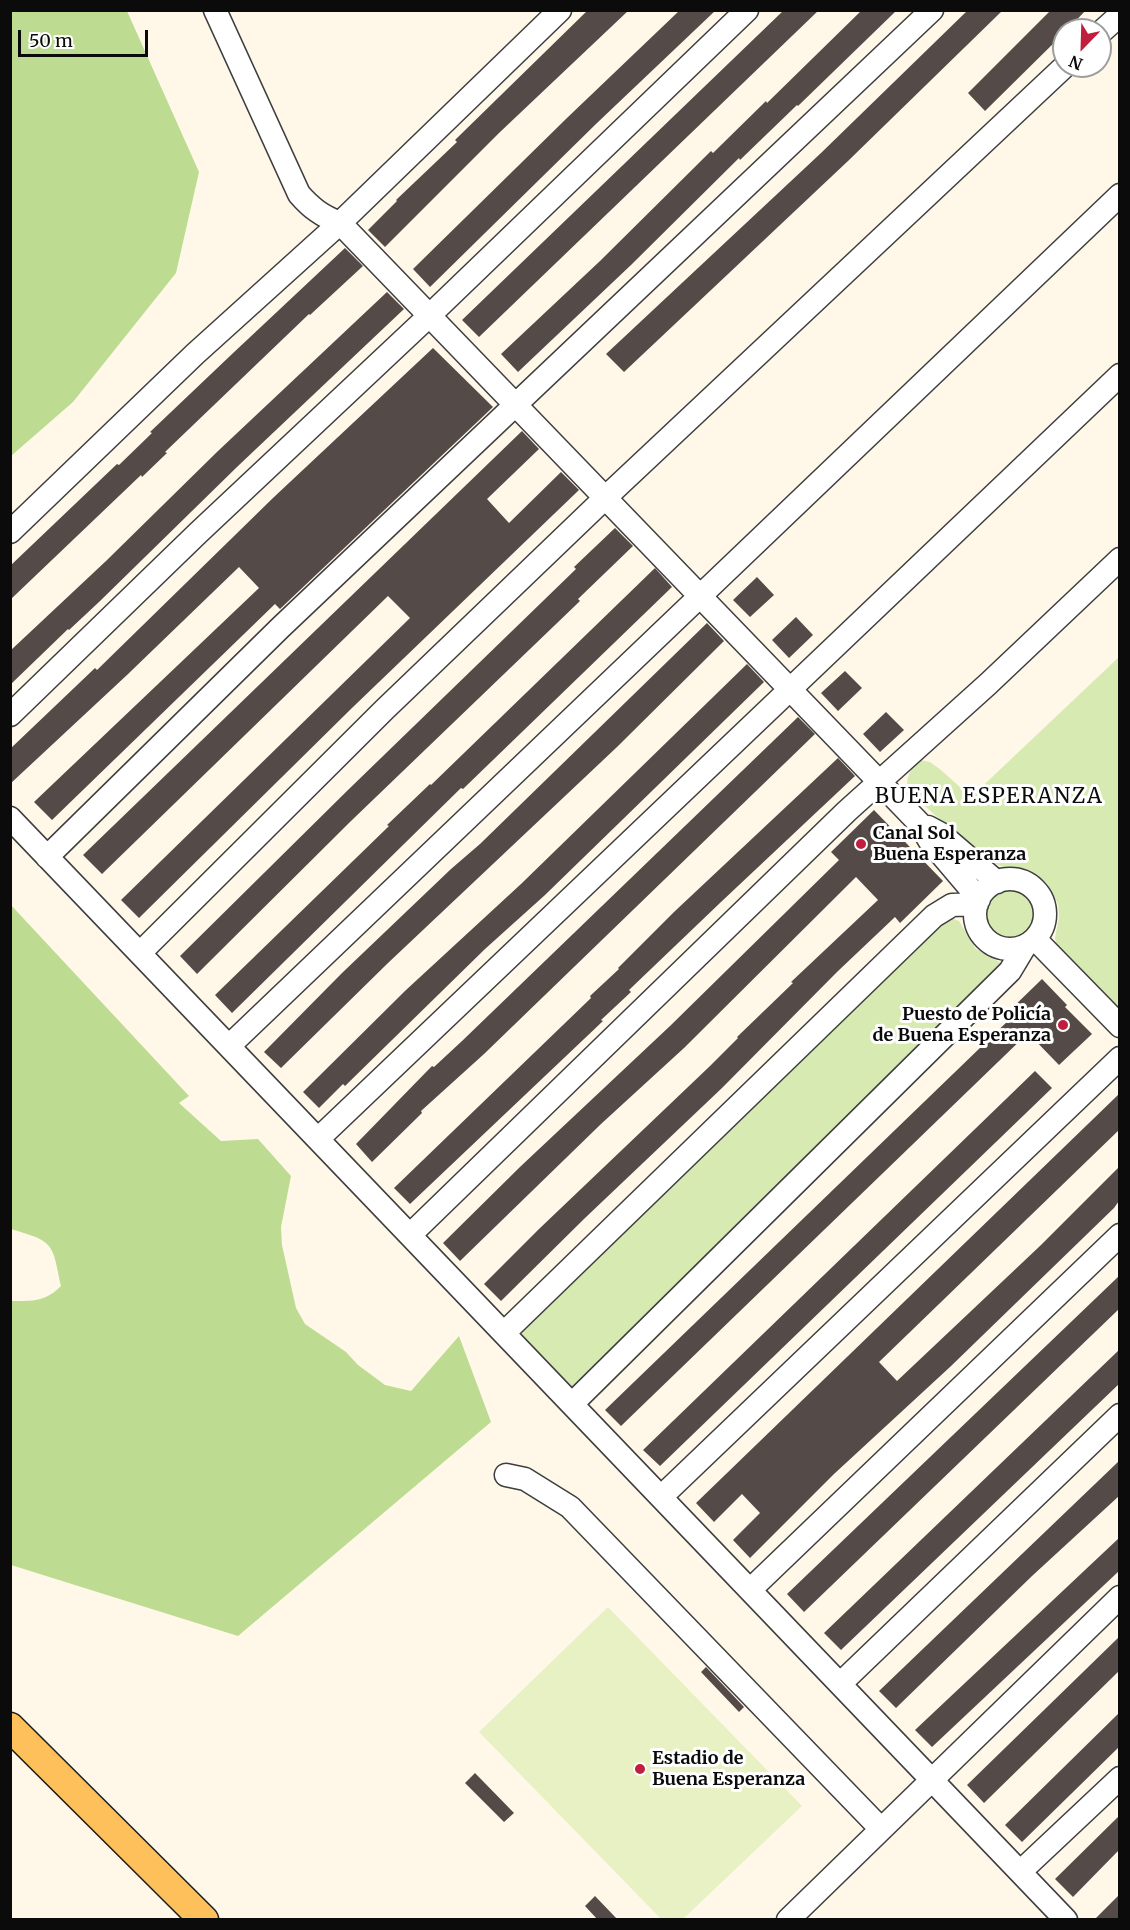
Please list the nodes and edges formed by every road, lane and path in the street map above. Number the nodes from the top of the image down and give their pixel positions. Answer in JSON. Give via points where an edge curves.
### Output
{"nodes":[{"id":1,"x":215,"y":10,"type":"edge"},
{"id":2,"x":560,"y":10,"type":"edge"},
{"id":3,"x":747,"y":10,"type":"edge"},
{"id":4,"x":932,"y":10,"type":"edge"},
{"id":5,"x":1052,"y":78,"type":"edge"},
{"id":6,"x":1119,"y":195,"type":"edge"},
{"id":7,"x":340,"y":223,"type":"junction"},
{"id":8,"x":429,"y":316,"type":"junction"},
{"id":9,"x":1119,"y":375,"type":"edge"},
{"id":10,"x":516,"y":406,"type":"junction"},
{"id":11,"x":605,"y":498,"type":"junction"},
{"id":12,"x":10,"y":532,"type":"edge"},
{"id":13,"x":1119,"y":559,"type":"edge"},
{"id":14,"x":699,"y":595,"type":"junction"},
{"id":15,"x":789,"y":688,"type":"junction"},
{"id":16,"x":10,"y":715,"type":"edge"},
{"id":17,"x":879,"y":782,"type":"junction"},
{"id":18,"x":10,"y":818,"type":"edge"},
{"id":19,"x":919,"y":824,"type":"junction"},
{"id":20,"x":48,"y":857,"type":"junction"},
{"id":21,"x":997,"y":882,"type":"junction"},
{"id":22,"x":978,"y":901,"type":"junction"},
{"id":23,"x":1030,"y":942,"type":"junction"},
{"id":24,"x":140,"y":953,"type":"junction"},
{"id":25,"x":1119,"y":1026,"type":"edge"},
{"id":26,"x":229,"y":1046,"type":"junction"},
{"id":27,"x":1119,"y":1058,"type":"edge"},
{"id":28,"x":318,"y":1139,"type":"junction"},
{"id":29,"x":410,"y":1235,"type":"junction"},
{"id":30,"x":1119,"y":1235,"type":"edge"},
{"id":31,"x":504,"y":1333,"type":"junction"},
{"id":32,"x":572,"y":1404,"type":"junction"},
{"id":33,"x":1119,"y":1415,"type":"edge"},
{"id":34,"x":506,"y":1475,"type":"dead end"},
{"id":35,"x":661,"y":1497,"type":"junction"},
{"id":36,"x":750,"y":1590,"type":"junction"},
{"id":37,"x":1119,"y":1597,"type":"edge"},
{"id":38,"x":840,"y":1684,"type":"junction"},
{"id":39,"x":10,"y":1727,"type":"edge"},
{"id":40,"x":1119,"y":1778,"type":"edge"},
{"id":41,"x":931,"y":1779,"type":"junction"},
{"id":42,"x":881,"y":1829,"type":"junction"},
{"id":43,"x":1020,"y":1872,"type":"junction"},
{"id":44,"x":204,"y":1920,"type":"edge"},
{"id":45,"x":788,"y":1920,"type":"edge"},
{"id":46,"x":1066,"y":1920,"type":"edge"}],
"edges":[{"from":1,"to":7,"type":"street","via":[[299,194],[322,216]]},
{"from":2,"to":7,"type":"street"},
{"from":3,"to":8,"type":"street"},
{"from":4,"to":10,"type":"street"},
{"from":5,"to":11,"type":"street"},
{"from":6,"to":14,"type":"street"},
{"from":7,"to":8,"type":"street"},
{"from":7,"to":12,"type":"street","via":[[195,354]]},
{"from":8,"to":10,"type":"street"},
{"from":8,"to":16,"type":"street"},
{"from":9,"to":15,"type":"street"},
{"from":10,"to":11,"type":"street"},
{"from":10,"to":20,"type":"street","via":[[290,619]]},
{"from":11,"to":14,"type":"street"},
{"from":11,"to":24,"type":"street","via":[[384,710]]},
{"from":13,"to":17,"type":"street"},
{"from":14,"to":15,"type":"street"},
{"from":14,"to":26,"type":"street"},
{"from":15,"to":17,"type":"street"},
{"from":15,"to":28,"type":"street"},
{"from":17,"to":19,"type":"street"},
{"from":17,"to":29,"type":"street"},
{"from":18,"to":20,"type":"street"},
{"from":19,"to":21,"type":"street","via":[[941,834]]},
{"from":19,"to":22,"type":"street"},
{"from":20,"to":24,"type":"street"},
{"from":21,"to":22,"type":"street"},
{"from":21,"to":23,"type":"street","via":[[1020,881],[1039,895],[1045,918],[1042,929]]},
{"from":22,"to":23,"type":"street","via":[[977,927],[992,944],[1014,949]]},
{"from":22,"to":31,"type":"street","via":[[952,905],[934,916]]},
{"from":23,"to":25,"type":"street"},
{"from":23,"to":32,"type":"street","via":[[1010,971]]},
{"from":24,"to":26,"type":"street"},
{"from":26,"to":28,"type":"street"},
{"from":27,"to":35,"type":"street"},
{"from":28,"to":29,"type":"street"},
{"from":29,"to":31,"type":"street"},
{"from":30,"to":36,"type":"street"},
{"from":31,"to":32,"type":"street"},
{"from":32,"to":35,"type":"street"},
{"from":33,"to":38,"type":"street"},
{"from":34,"to":42,"type":"street","via":[[525,1479],[570,1507]]},
{"from":35,"to":36,"type":"street"},
{"from":36,"to":38,"type":"street"},
{"from":37,"to":41,"type":"street"},
{"from":38,"to":41,"type":"street"},
{"from":39,"to":44,"type":"main road"},
{"from":40,"to":43,"type":"street"},
{"from":41,"to":42,"type":"street"},
{"from":41,"to":43,"type":"street"},
{"from":42,"to":45,"type":"street"},
{"from":43,"to":46,"type":"street"}]}
